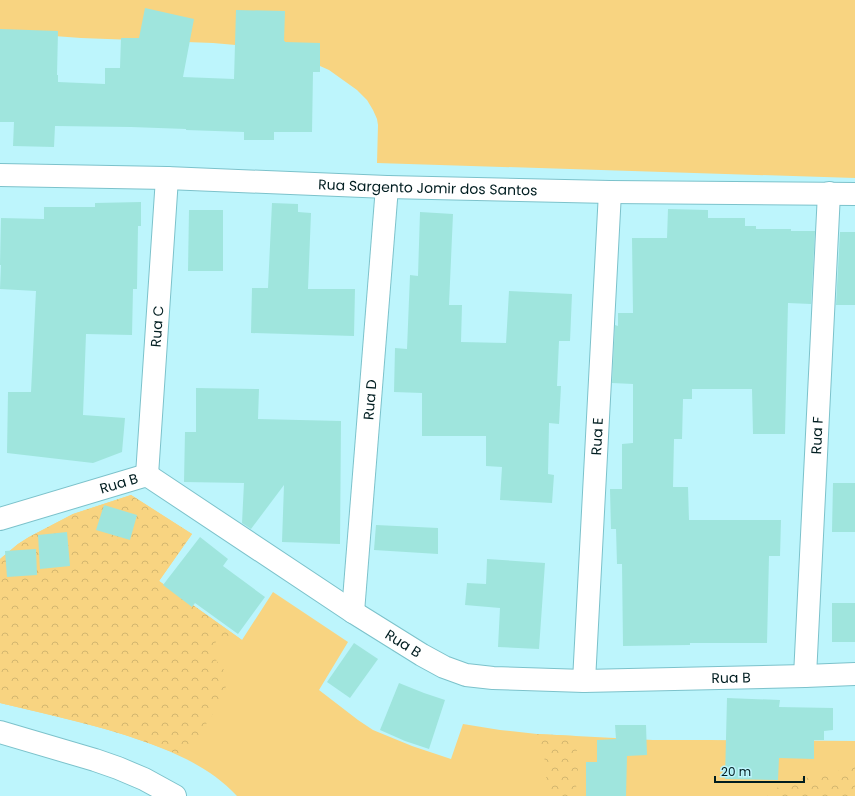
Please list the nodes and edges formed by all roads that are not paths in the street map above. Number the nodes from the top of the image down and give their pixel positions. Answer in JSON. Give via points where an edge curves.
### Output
{"nodes":[{"id":1,"x":0,"y":174,"type":"edge"},
{"id":2,"x":167,"y":178,"type":"junction"},
{"id":3,"x":387,"y":187,"type":"junction"},
{"id":4,"x":610,"y":192,"type":"junction"},
{"id":5,"x":829,"y":193,"type":"junction"},
{"id":6,"x":855,"y":194,"type":"edge"},
{"id":7,"x":147,"y":475,"type":"junction"},
{"id":8,"x":0,"y":519,"type":"edge"},
{"id":9,"x":353,"y":612,"type":"junction"},
{"id":10,"x":855,"y":674,"type":"edge"},
{"id":11,"x":805,"y":676,"type":"junction"},
{"id":12,"x":584,"y":681,"type":"junction"},
{"id":13,"x":0,"y":732,"type":"edge"},
{"id":14,"x":175,"y":796,"type":"edge"}],
"edges":[{"from":1,"to":2,"type":"street","name":"Rua Sargento Jomir dos Santos"},
{"from":2,"to":3,"type":"street","name":"Rua Sargento Jomir dos Santos"},
{"from":2,"to":7,"type":"street","name":"Rua C"},
{"from":3,"to":4,"type":"street","name":"Rua Sargento Jomir dos Santos"},
{"from":3,"to":9,"type":"street","name":"Rua D"},
{"from":4,"to":5,"type":"street","name":"Rua Sargento Jomir dos Santos"},
{"from":4,"to":12,"type":"street","name":"Rua E"},
{"from":5,"to":6,"type":"street","name":"Rua Sargento Jomir dos Santos"},
{"from":5,"to":11,"type":"street","name":"Rua F"},
{"from":7,"to":8,"type":"street","name":"Rua B"},
{"from":7,"to":9,"type":"street","name":"Rua B"},
{"from":9,"to":12,"type":"street","name":"Rua B","via":[[422,655],[466,675]]},
{"from":10,"to":11,"type":"street","name":"Rua B"},
{"from":11,"to":12,"type":"street","name":"Rua B"},
{"from":13,"to":14,"type":"street","via":[[118,768],[144,778]]}]}
